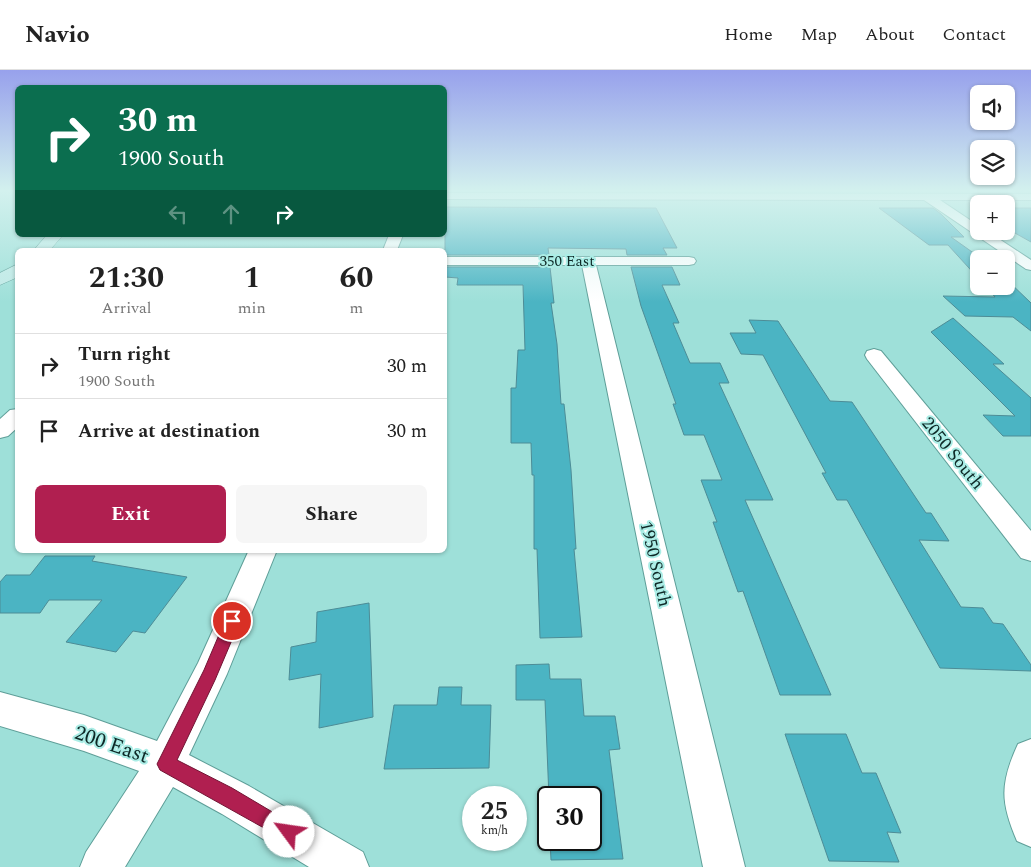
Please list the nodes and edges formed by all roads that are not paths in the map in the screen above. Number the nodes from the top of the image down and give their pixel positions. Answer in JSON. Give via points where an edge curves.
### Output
{"nodes":[{"id":1,"x":972,"y":227,"type":"edge"},
{"id":2,"x":53,"y":237,"type":"edge"},
{"id":3,"x":44,"y":248,"type":"edge"},
{"id":4,"x":447,"y":261,"type":"edge"},
{"id":5,"x":588,"y":261,"type":"junction"},
{"id":6,"x":689,"y":261,"type":"dead end"},
{"id":7,"x":1031,"y":266,"type":"edge"},
{"id":8,"x":15,"y":271,"type":"edge"},
{"id":9,"x":0,"y":280,"type":"edge"},
{"id":10,"x":874,"y":355,"type":"dead end"},
{"id":11,"x":15,"y":418,"type":"edge"},
{"id":12,"x":0,"y":432,"type":"edge"},
{"id":13,"x":1031,"y":550,"type":"edge"},
{"id":14,"x":262,"y":553,"type":"edge"},
{"id":15,"x":0,"y":709,"type":"edge"},
{"id":16,"x":166,"y":764,"type":"junction"},
{"id":17,"x":1027,"y":765,"type":"edge"},
{"id":18,"x":1031,"y":827,"type":"edge"},
{"id":19,"x":101,"y":867,"type":"edge"},
{"id":20,"x":348,"y":867,"type":"edge"},
{"id":21,"x":724,"y":867,"type":"edge"}],
"edges":[{"from":1,"to":7,"type":"street"},
{"from":2,"to":3,"type":"main road"},
{"from":4,"to":5,"type":"street","name":"350 East"},
{"from":5,"to":6,"type":"street","name":"350 East"},
{"from":5,"to":21,"type":"street","name":"1950 South"},
{"from":8,"to":9,"type":"main road"},
{"from":10,"to":13,"type":"street","name":"2050 South"},
{"from":11,"to":12,"type":"street"},
{"from":14,"to":16,"type":"street","via":[[210,674]]},
{"from":15,"to":16,"type":"street","name":"200 East","via":[[103,739]]},
{"from":16,"to":19,"type":"street"},
{"from":16,"to":20,"type":"street","name":"200 East","via":[[225,794]]},
{"from":17,"to":18,"type":"street","via":[[1022,796]]}]}
